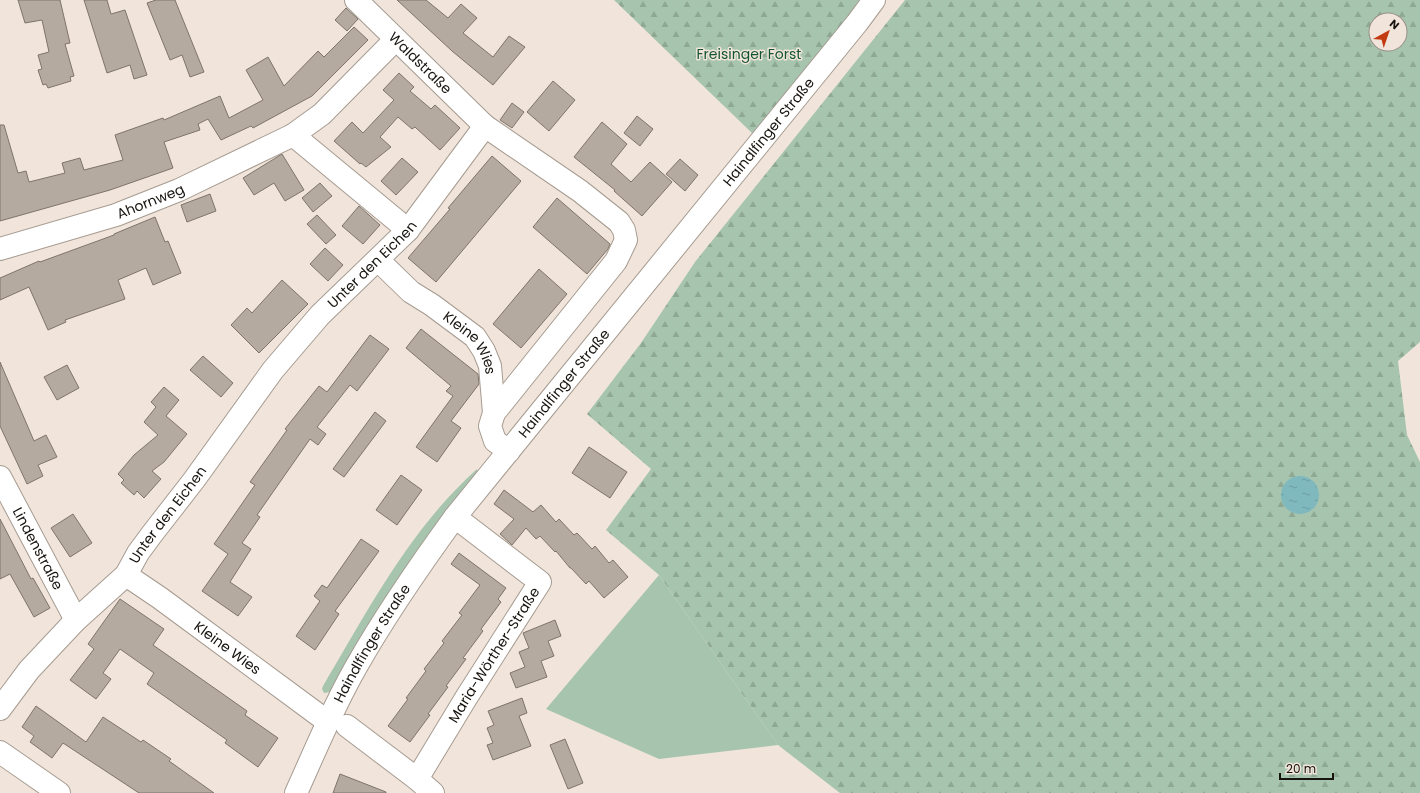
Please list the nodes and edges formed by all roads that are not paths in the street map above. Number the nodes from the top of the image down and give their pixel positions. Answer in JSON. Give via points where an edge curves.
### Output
{"nodes":[{"id":1,"x":356,"y":0,"type":"edge"},
{"id":2,"x":874,"y":0,"type":"edge"},
{"id":3,"x":396,"y":40,"type":"junction"},
{"id":4,"x":486,"y":126,"type":"junction"},
{"id":5,"x":294,"y":135,"type":"junction"},
{"id":6,"x":408,"y":230,"type":"junction"},
{"id":7,"x":0,"y":249,"type":"edge"},
{"id":8,"x":378,"y":260,"type":"junction"},
{"id":9,"x":494,"y":413,"type":"junction"},
{"id":10,"x":509,"y":451,"type":"junction"},
{"id":11,"x":0,"y":477,"type":"edge"},
{"id":12,"x":456,"y":517,"type":"junction"},
{"id":13,"x":126,"y":575,"type":"junction"},
{"id":14,"x":76,"y":620,"type":"junction"},
{"id":15,"x":0,"y":709,"type":"edge"},
{"id":16,"x":338,"y":724,"type":"junction"},
{"id":17,"x":0,"y":752,"type":"edge"},
{"id":18,"x":425,"y":786,"type":"edge"},
{"id":19,"x":59,"y":793,"type":"edge"},
{"id":20,"x":296,"y":793,"type":"edge"}],
"edges":[{"from":1,"to":3,"type":"street","name":"Waldstraße"},
{"from":2,"to":10,"type":"street","name":"Haindlfinger Straße"},
{"from":3,"to":4,"type":"street","name":"Waldstraße"},
{"from":3,"to":5,"type":"street","name":"Ahornweg","via":[[322,114]]},
{"from":4,"to":6,"type":"street","name":"Unter den Eichen"},
{"from":4,"to":9,"type":"street","via":[[580,191],[619,222],[626,240],[616,261]]},
{"from":5,"to":6,"type":"street"},
{"from":5,"to":7,"type":"street","name":"Ahornweg","via":[[179,190],[123,212]]},
{"from":6,"to":8,"type":"street","name":"Unter den Eichen"},
{"from":8,"to":9,"type":"street","name":"Kleine Wies","via":[[411,292],[475,337],[490,366]]},
{"from":8,"to":13,"type":"street","name":"Unter den Eichen","via":[[320,315],[273,370],[138,553]]},
{"from":9,"to":10,"type":"street","name":"Kleine Wies","via":[[490,426],[495,441]]},
{"from":10,"to":12,"type":"street","name":"Haindlfinger Straße"},
{"from":11,"to":14,"type":"street","name":"Lindenstraße"},
{"from":12,"to":16,"type":"street","name":"Haindlfinger Straße","via":[[423,561],[356,668]]},
{"from":12,"to":18,"type":"street","name":"Maria-Wörther-Straße","via":[[540,582],[466,698]]},
{"from":13,"to":14,"type":"street","name":"Unter den Eichen"},
{"from":13,"to":16,"type":"street","name":"Kleine Wies"},
{"from":14,"to":15,"type":"street","name":"Unter den Eichen","via":[[29,670]]},
{"from":16,"to":18,"type":"street","name":"Kleine Wies"},
{"from":16,"to":20,"type":"street","name":"Haindlfinger Straße"},
{"from":17,"to":19,"type":"street"}]}
